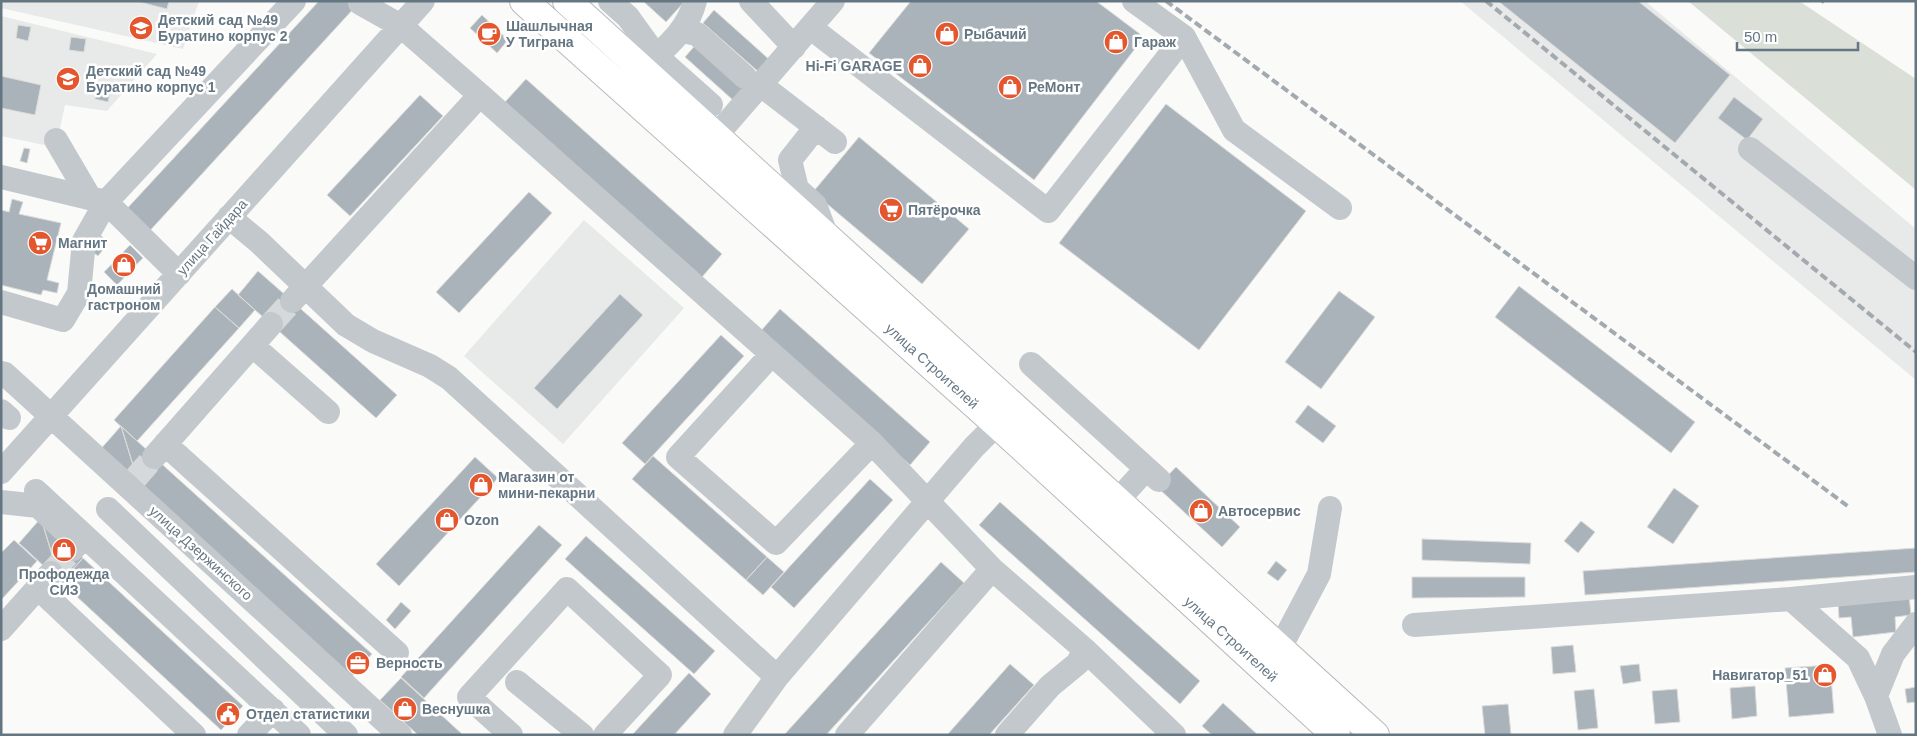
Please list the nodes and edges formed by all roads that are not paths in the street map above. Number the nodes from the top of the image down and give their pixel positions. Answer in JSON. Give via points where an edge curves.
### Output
{"nodes":[{"id":1,"x":294,"y":1,"type":"edge"},
{"id":2,"x":423,"y":1,"type":"edge"},
{"id":3,"x":524,"y":1,"type":"edge"},
{"id":4,"x":567,"y":1,"type":"edge"},
{"id":5,"x":610,"y":1,"type":"edge"},
{"id":6,"x":695,"y":1,"type":"edge"},
{"id":7,"x":751,"y":1,"type":"edge"},
{"id":8,"x":833,"y":1,"type":"edge"},
{"id":9,"x":1134,"y":1,"type":"edge"},
{"id":10,"x":360,"y":3,"type":"dead end"},
{"id":11,"x":401,"y":26,"type":"junction"},
{"id":12,"x":811,"y":28,"type":"junction"},
{"id":13,"x":682,"y":31,"type":"junction"},
{"id":14,"x":1184,"y":37,"type":"junction"},
{"id":15,"x":794,"y":47,"type":"junction"},
{"id":16,"x":649,"y":63,"type":"junction"},
{"id":17,"x":753,"y":81,"type":"junction"},
{"id":18,"x":480,"y":95,"type":"junction"},
{"id":19,"x":711,"y":105,"type":"dead end"},
{"id":20,"x":816,"y":127,"type":"junction"},
{"id":21,"x":715,"y":137,"type":"junction"},
{"id":22,"x":56,"y":140,"type":"dead end"},
{"id":23,"x":835,"y":142,"type":"dead end"},
{"id":24,"x":1750,"y":149,"type":"dead end"},
{"id":25,"x":697,"y":157,"type":"junction"},
{"id":26,"x":1,"y":177,"type":"edge"},
{"id":27,"x":98,"y":200,"type":"junction"},
{"id":28,"x":1340,"y":208,"type":"dead end"},
{"id":29,"x":230,"y":217,"type":"junction"},
{"id":30,"x":827,"y":238,"type":"junction"},
{"id":31,"x":179,"y":274,"type":"junction"},
{"id":32,"x":1916,"y":278,"type":"edge"},
{"id":33,"x":298,"y":293,"type":"junction"},
{"id":34,"x":1,"y":302,"type":"edge"},
{"id":35,"x":271,"y":324,"type":"tunnel mouth"},
{"id":36,"x":253,"y":346,"type":"junction"},
{"id":37,"x":771,"y":355,"type":"junction"},
{"id":38,"x":1031,"y":364,"type":"dead end"},
{"id":39,"x":1,"y":373,"type":"edge"},
{"id":40,"x":328,"y":412,"type":"dead end"},
{"id":41,"x":1005,"y":415,"type":"junction"},
{"id":42,"x":51,"y":416,"type":"junction"},
{"id":43,"x":872,"y":442,"type":"junction"},
{"id":44,"x":1,"y":472,"type":"edge"},
{"id":45,"x":130,"y":484,"type":"junction"},
{"id":46,"x":36,"y":491,"type":"dead end"},
{"id":47,"x":1118,"y":500,"type":"junction"},
{"id":48,"x":1,"y":502,"type":"edge"},
{"id":49,"x":928,"y":503,"type":"junction"},
{"id":50,"x":1330,"y":508,"type":"dead end"},
{"id":51,"x":108,"y":510,"type":"junction"},
{"id":52,"x":79,"y":542,"type":"junction"},
{"id":53,"x":992,"y":569,"type":"junction"},
{"id":54,"x":1916,"y":587,"type":"edge"},
{"id":55,"x":1792,"y":599,"type":"junction"},
{"id":56,"x":1212,"y":604,"type":"junction"},
{"id":57,"x":1916,"y":624,"type":"edge"},
{"id":58,"x":1414,"y":625,"type":"dead end"},
{"id":59,"x":1,"y":629,"type":"edge"},
{"id":60,"x":1084,"y":649,"type":"junction"},
{"id":61,"x":397,"y":653,"type":"dead end"},
{"id":62,"x":1280,"y":660,"type":"junction"},
{"id":63,"x":777,"y":677,"type":"junction"},
{"id":64,"x":517,"y":682,"type":"dead end"},
{"id":65,"x":1876,"y":696,"type":"junction"},
{"id":66,"x":273,"y":710,"type":"junction"},
{"id":67,"x":194,"y":735,"type":"edge"},
{"id":68,"x":249,"y":735,"type":"edge"},
{"id":69,"x":299,"y":735,"type":"edge"},
{"id":70,"x":346,"y":735,"type":"edge"},
{"id":71,"x":400,"y":735,"type":"edge"},
{"id":72,"x":511,"y":735,"type":"edge"},
{"id":73,"x":582,"y":735,"type":"edge"},
{"id":74,"x":605,"y":735,"type":"edge"},
{"id":75,"x":735,"y":735,"type":"edge"},
{"id":76,"x":846,"y":735,"type":"edge"},
{"id":77,"x":1007,"y":735,"type":"edge"},
{"id":78,"x":1174,"y":735,"type":"edge"},
{"id":79,"x":1336,"y":735,"type":"edge"},
{"id":80,"x":1375,"y":735,"type":"edge"},
{"id":81,"x":1890,"y":735,"type":"edge"}],
"edges":[{"from":1,"to":27,"type":"street"},
{"from":2,"to":11,"type":"street","name":"улица Гайдара"},
{"from":3,"to":25,"type":"main road","name":"улица Строителей"},
{"from":4,"to":16,"type":"main road","name":"улица Строителей"},
{"from":5,"to":16,"type":"street","via":[[628,17]]},
{"from":6,"to":13,"type":"street"},
{"from":7,"to":15,"type":"street"},
{"from":8,"to":12,"type":"street"},
{"from":9,"to":14,"type":"street"},
{"from":10,"to":11,"type":"street"},
{"from":11,"to":18,"type":"street"},
{"from":11,"to":29,"type":"street","name":"улица Гайдара"},
{"from":12,"to":14,"type":"street","via":[[1048,211]]},
{"from":12,"to":15,"type":"street"},
{"from":13,"to":16,"type":"street"},
{"from":13,"to":17,"type":"street","via":[[697,34]]},
{"from":14,"to":28,"type":"street","via":[[1234,130]]},
{"from":15,"to":17,"type":"street"},
{"from":16,"to":19,"type":"street"},
{"from":16,"to":21,"type":"main road","name":"улица Строителей"},
{"from":17,"to":20,"type":"street"},
{"from":17,"to":21,"type":"street"},
{"from":18,"to":33,"type":"street"},
{"from":18,"to":37,"type":"street"},
{"from":20,"to":23,"type":"street"},
{"from":20,"to":30,"type":"street","via":[[790,160],[797,189],[815,205]]},
{"from":21,"to":25,"type":"main road"},
{"from":21,"to":30,"type":"main road","name":"улица Строителей"},
{"from":22,"to":27,"type":"street"},
{"from":24,"to":32,"type":"street"},
{"from":25,"to":41,"type":"main road","name":"улица Строителей"},
{"from":26,"to":27,"type":"street"},
{"from":27,"to":31,"type":"street"},
{"from":27,"to":34,"type":"street","via":[[84,241],[79,293],[63,320]]},
{"from":29,"to":31,"type":"street","name":"улица Гайдара"},
{"from":29,"to":33,"type":"street"},
{"from":30,"to":41,"type":"main road","name":"улица Строителей"},
{"from":31,"to":42,"type":"street","name":"улица Гайдара"},
{"from":33,"to":63,"type":"street","via":[[373,341],[449,378]]},
{"from":35,"to":36,"type":"street"},
{"from":36,"to":40,"type":"street"},
{"from":36,"to":61,"type":"street","via":[[160,451]]},
{"from":37,"to":43,"type":"street"},
{"from":37,"to":43,"type":"street","via":[[678,456],[776,543]]},
{"from":38,"to":47,"type":"street","via":[[1153,475]]},
{"from":39,"to":42,"type":"street","name":"улица Дзержинского"},
{"from":41,"to":47,"type":"main road","name":"улица Строителей"},
{"from":41,"to":49,"type":"street"},
{"from":41,"to":56,"type":"main road","name":"улица Строителей"},
{"from":42,"to":44,"type":"street","name":"улица Гайдара"},
{"from":42,"to":45,"type":"street","name":"улица Дзержинского"},
{"from":43,"to":49,"type":"street"},
{"from":45,"to":51,"type":"street"},
{"from":45,"to":71,"type":"street","name":"улица Дзержинского"},
{"from":46,"to":52,"type":"street"},
{"from":47,"to":56,"type":"main road","name":"улица Строителей"},
{"from":48,"to":52,"type":"street","via":[[38,506]]},
{"from":49,"to":53,"type":"street"},
{"from":49,"to":63,"type":"street"},
{"from":50,"to":62,"type":"street","via":[[1319,574]]},
{"from":51,"to":52,"type":"street"},
{"from":51,"to":70,"type":"street"},
{"from":52,"to":66,"type":"street"},
{"from":53,"to":60,"type":"street"},
{"from":53,"to":76,"type":"street"},
{"from":54,"to":55,"type":"street"},
{"from":55,"to":58,"type":"street"},
{"from":55,"to":65,"type":"street","via":[[1858,658]]},
{"from":56,"to":62,"type":"main road","name":"улица Строителей"},
{"from":57,"to":65,"type":"street","via":[[1893,654]]},
{"from":59,"to":67,"type":"street","via":[[45,581]]},
{"from":60,"to":77,"type":"street","via":[[1078,663],[1050,686]]},
{"from":60,"to":78,"type":"street"},
{"from":62,"to":79,"type":"main road","name":"улица Строителей"},
{"from":62,"to":80,"type":"main road","name":"улица Строителей"},
{"from":63,"to":75,"type":"street"},
{"from":64,"to":73,"type":"street"},
{"from":65,"to":81,"type":"street"},
{"from":66,"to":68,"type":"street"},
{"from":66,"to":69,"type":"street"},
{"from":72,"to":74,"type":"street","via":[[469,697],[567,589],[660,675]]}]}
